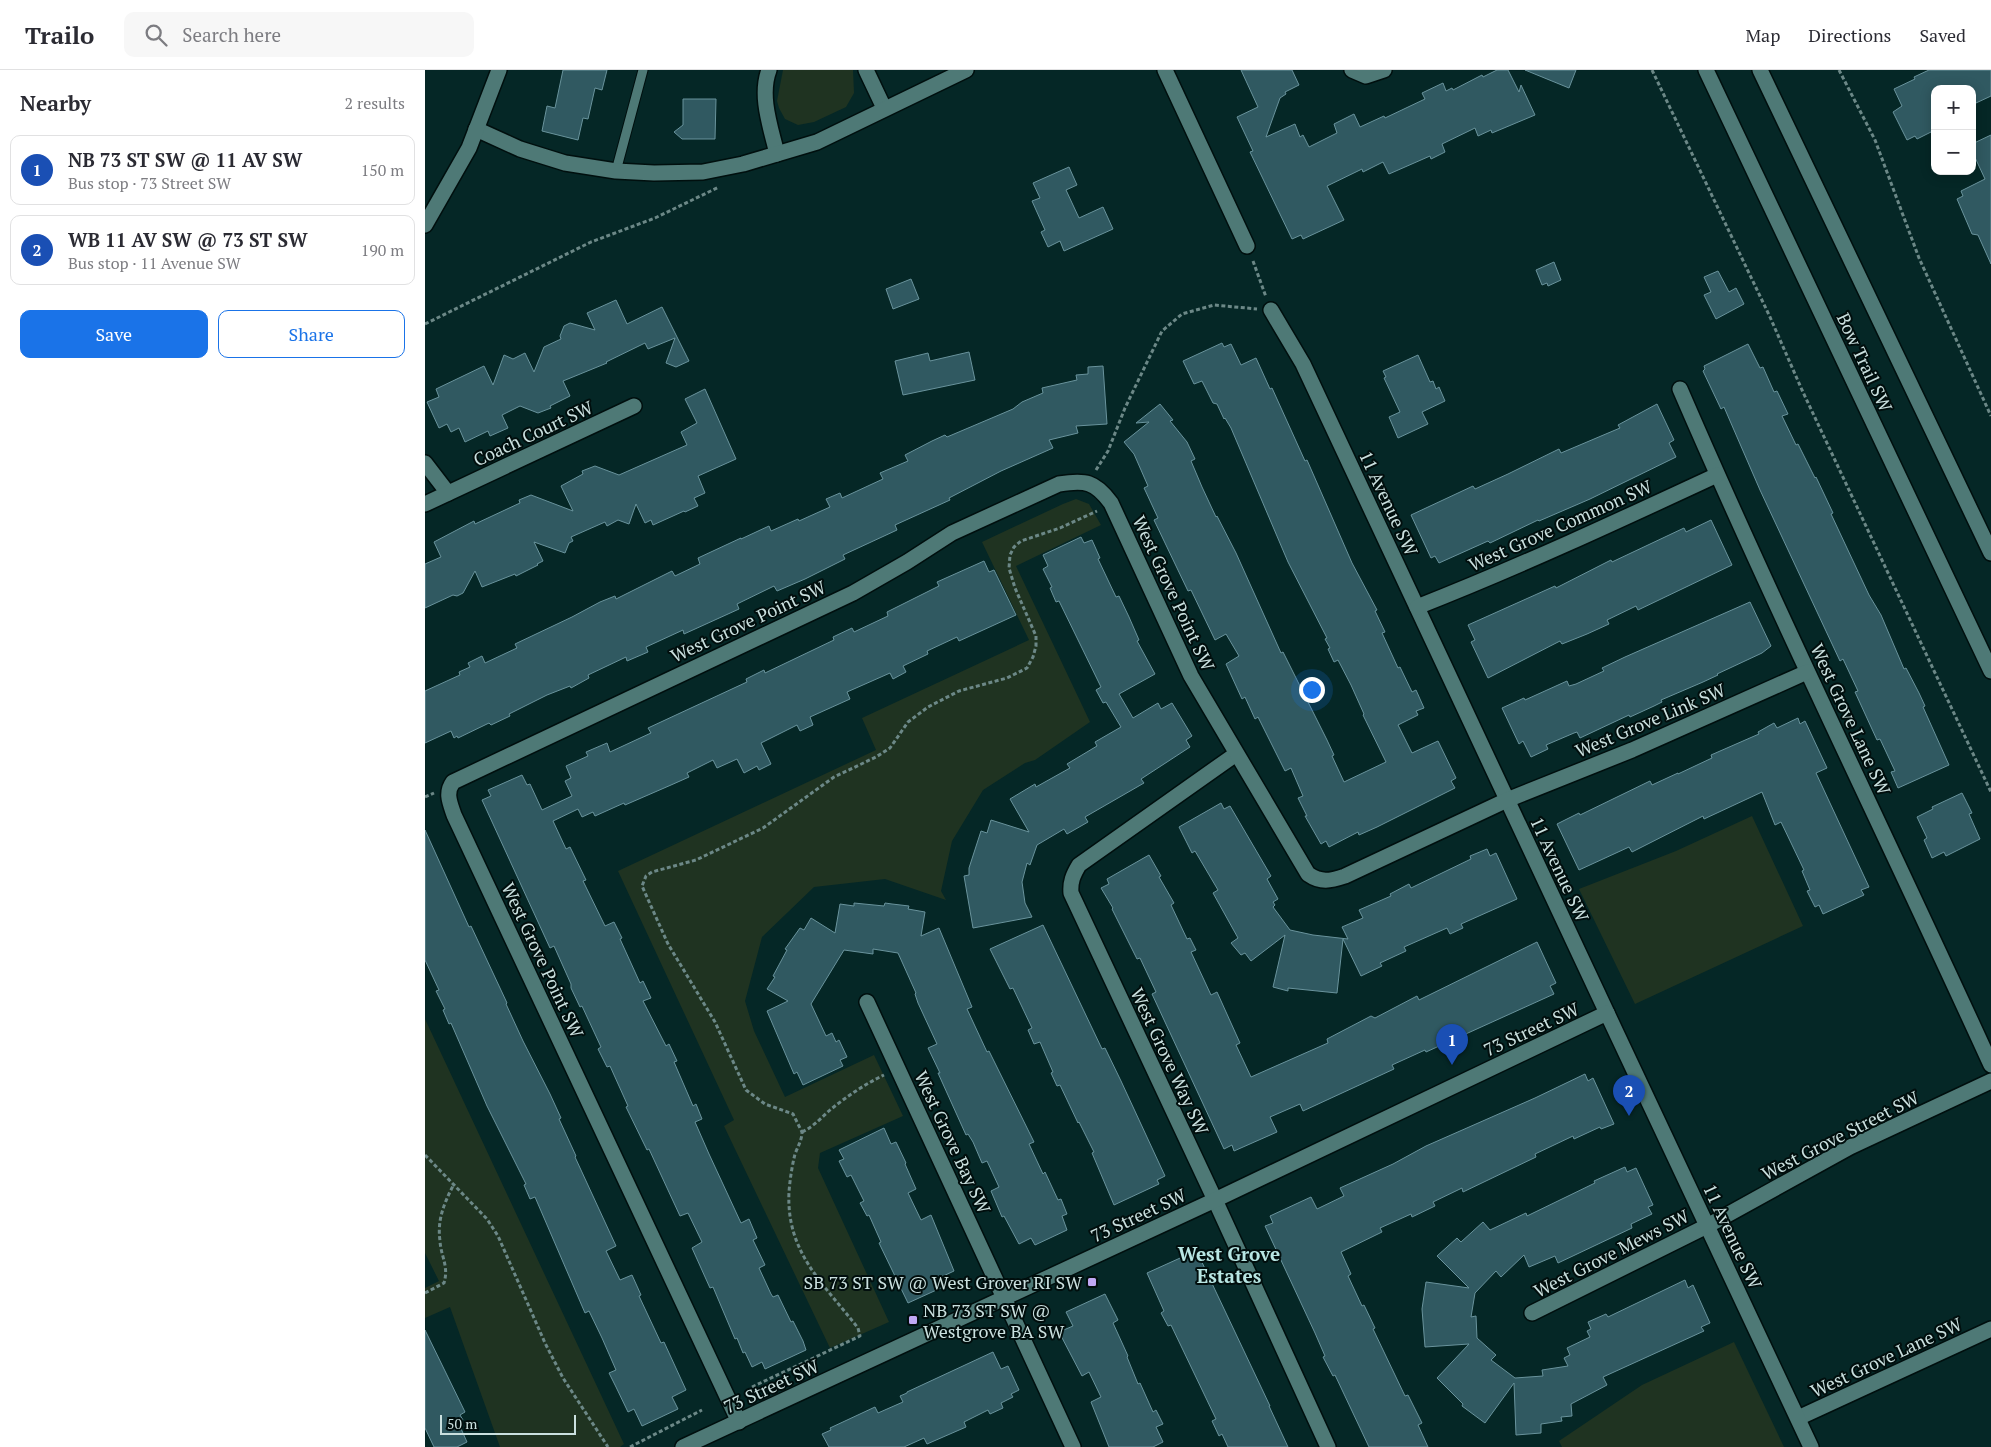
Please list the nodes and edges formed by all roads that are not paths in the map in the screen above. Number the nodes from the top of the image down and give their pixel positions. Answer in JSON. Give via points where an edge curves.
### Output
{"nodes":[{"id":1,"x":499,"y":70,"type":"edge"},
{"id":2,"x":643,"y":70,"type":"edge"},
{"id":3,"x":769,"y":70,"type":"edge"},
{"id":4,"x":866,"y":70,"type":"edge"},
{"id":5,"x":966,"y":70,"type":"edge"},
{"id":6,"x":1165,"y":70,"type":"edge"},
{"id":7,"x":1352,"y":70,"type":"edge"},
{"id":8,"x":1384,"y":70,"type":"edge"},
{"id":9,"x":1706,"y":70,"type":"edge"},
{"id":10,"x":1760,"y":70,"type":"edge"},
{"id":11,"x":884,"y":108,"type":"junction"},
{"id":12,"x":476,"y":129,"type":"junction"},
{"id":13,"x":777,"y":154,"type":"junction"},
{"id":14,"x":616,"y":171,"type":"junction"},
{"id":15,"x":425,"y":225,"type":"edge"},
{"id":16,"x":1247,"y":246,"type":"road end"},
{"id":17,"x":1271,"y":310,"type":"road end"},
{"id":18,"x":1679,"y":389,"type":"dead end"},
{"id":19,"x":634,"y":406,"type":"dead end"},
{"id":20,"x":425,"y":463,"type":"edge"},
{"id":21,"x":1717,"y":475,"type":"junction"},
{"id":22,"x":448,"y":493,"type":"junction"},
{"id":23,"x":425,"y":504,"type":"edge"},
{"id":24,"x":1991,"y":553,"type":"edge"},
{"id":25,"x":1417,"y":607,"type":"junction"},
{"id":26,"x":1991,"y":671,"type":"edge"},
{"id":27,"x":1807,"y":672,"type":"junction"},
{"id":28,"x":1236,"y":754,"type":"junction"},
{"id":29,"x":1507,"y":800,"type":"junction"},
{"id":30,"x":867,"y":1002,"type":"dead end"},
{"id":31,"x":1607,"y":1013,"type":"junction"},
{"id":32,"x":1991,"y":1064,"type":"edge"},
{"id":33,"x":1991,"y":1081,"type":"edge"},
{"id":34,"x":1215,"y":1200,"type":"junction"},
{"id":35,"x":1707,"y":1226,"type":"junction"},
{"id":36,"x":1005,"y":1298,"type":"junction"},
{"id":37,"x":1532,"y":1314,"type":"dead end"},
{"id":38,"x":1991,"y":1329,"type":"edge"},
{"id":39,"x":1798,"y":1418,"type":"junction"},
{"id":40,"x":739,"y":1422,"type":"junction"},
{"id":41,"x":683,"y":1447,"type":"edge"},
{"id":42,"x":1073,"y":1447,"type":"edge"},
{"id":43,"x":1328,"y":1447,"type":"edge"},
{"id":44,"x":1811,"y":1447,"type":"edge"}],
"edges":[{"from":1,"to":12,"type":"street"},
{"from":2,"to":14,"type":"lane"},
{"from":3,"to":13,"type":"street","via":[[766,108]]},
{"from":4,"to":11,"type":"street"},
{"from":5,"to":11,"type":"street"},
{"from":6,"to":16,"type":"street"},
{"from":7,"to":8,"type":"street","via":[[1366,76]]},
{"from":9,"to":26,"type":"street","name":"Bow Trail SW"},
{"from":10,"to":24,"type":"street","name":"Bow Trail SW"},
{"from":11,"to":13,"type":"street","via":[[817,142]]},
{"from":12,"to":14,"type":"street","via":[[520,149],[565,163]]},
{"from":12,"to":15,"type":"street","via":[[453,178]]},
{"from":13,"to":14,"type":"street","via":[[703,172]]},
{"from":17,"to":25,"type":"street","name":"11 Avenue SW","via":[[1303,364]]},
{"from":18,"to":21,"type":"street","name":"West Grove Lane SW"},
{"from":19,"to":22,"type":"street","name":"Coach Court SW"},
{"from":20,"to":22,"type":"street"},
{"from":21,"to":25,"type":"street","name":"West Grove Common SW","via":[[1599,530]]},
{"from":21,"to":27,"type":"street","name":"West Grove Lane SW"},
{"from":22,"to":23,"type":"street","name":"Coach Court SW"},
{"from":25,"to":29,"type":"street","name":"11 Avenue SW"},
{"from":27,"to":29,"type":"street","name":"West Grove Link SW","via":[[1633,750]]},
{"from":27,"to":32,"type":"street","name":"West Grove Lane SW"},
{"from":28,"to":29,"type":"street","name":"West Grove Point SW","via":[[1308,874],[1317,880],[1329,881],[1345,876]]},
{"from":28,"to":34,"type":"street","name":"West Grove Way SW","via":[[1079,865],[1071,884],[1075,903]]},
{"from":28,"to":40,"type":"street","name":"West Grove Point SW","via":[[1191,676],[1111,503],[1101,490],[1088,482],[1075,481],[1059,484],[951,533],[853,593],[453,782],[448,795],[454,815]]},
{"from":29,"to":31,"type":"street","name":"11 Avenue SW"},
{"from":30,"to":36,"type":"street","name":"West Grove Bay SW"},
{"from":31,"to":34,"type":"street","name":"73 Street SW"},
{"from":31,"to":35,"type":"street","name":"11 Avenue SW"},
{"from":33,"to":35,"type":"street","name":"West Grove Street SW","via":[[1850,1147]]},
{"from":34,"to":36,"type":"street","name":"73 Street SW"},
{"from":34,"to":43,"type":"street","name":"West Grove Way SW"},
{"from":35,"to":37,"type":"street","name":"West Grove Mews SW"},
{"from":35,"to":39,"type":"street","name":"11 Avenue SW"},
{"from":36,"to":40,"type":"street","name":"73 Street SW"},
{"from":36,"to":42,"type":"street","name":"West Grove Bay SW"},
{"from":38,"to":39,"type":"street","name":"West Grove Lane SW"},
{"from":39,"to":44,"type":"street","name":"11 Avenue SW"},
{"from":40,"to":41,"type":"street","name":"73 Street SW"}]}
